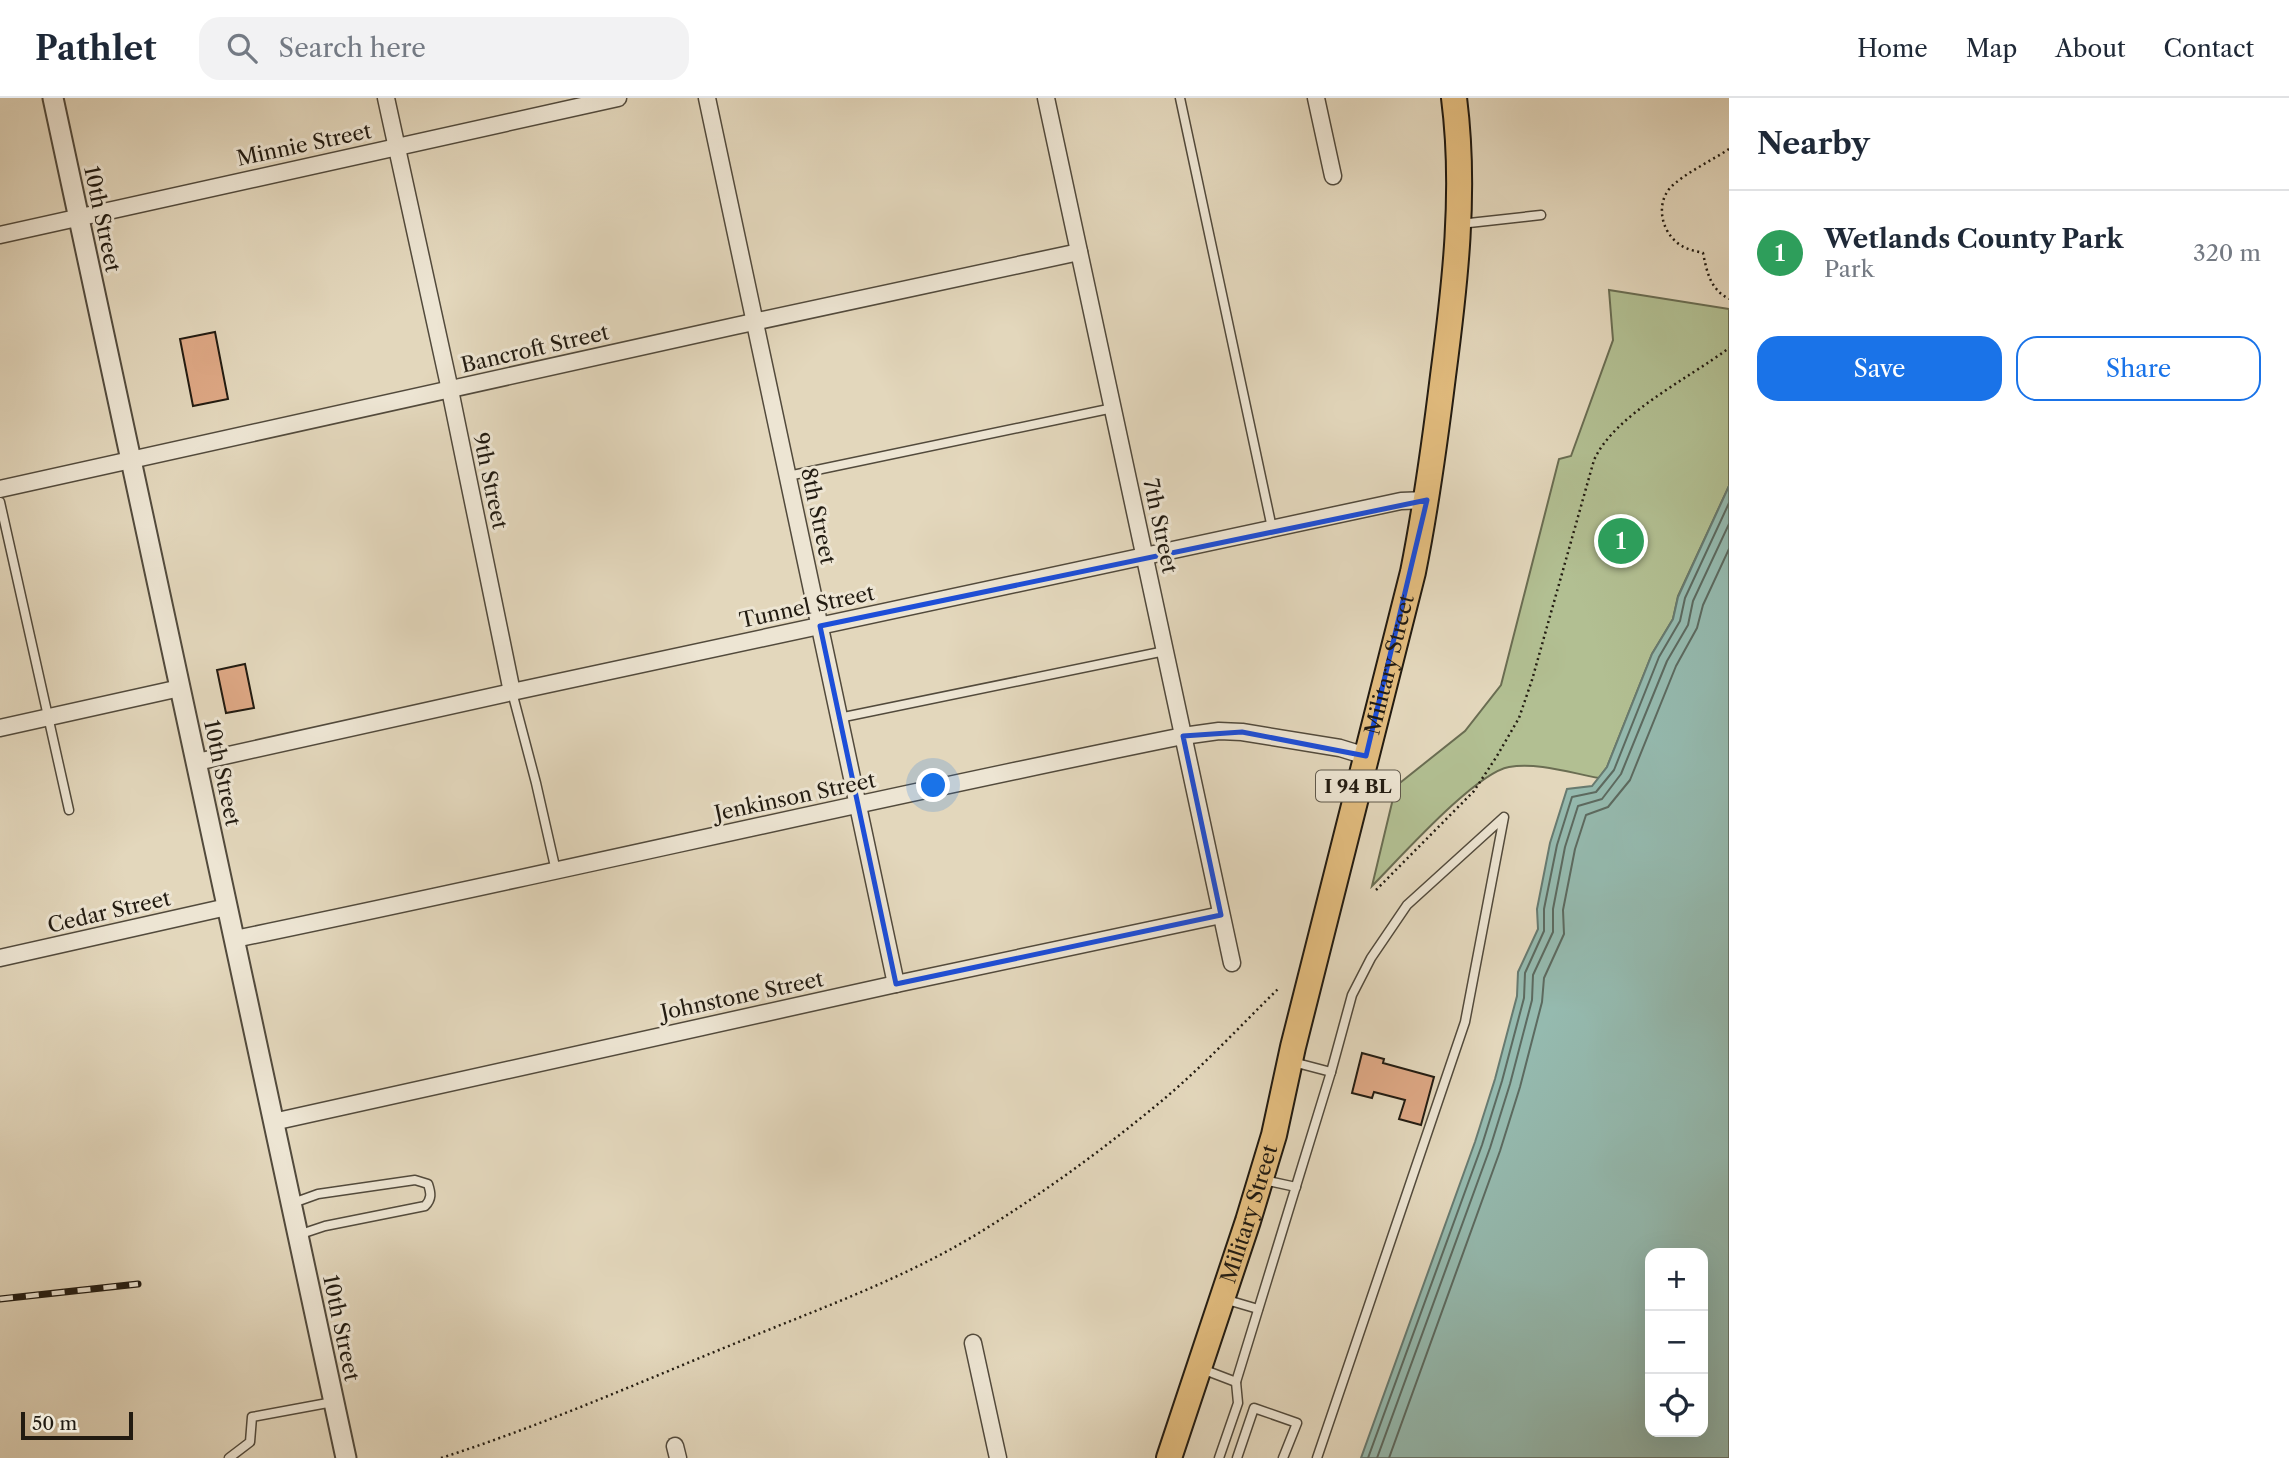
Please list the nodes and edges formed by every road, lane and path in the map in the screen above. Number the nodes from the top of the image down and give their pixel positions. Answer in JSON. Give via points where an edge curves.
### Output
{"nodes":[{"id":1,"x":53,"y":98,"type":"edge"},
{"id":2,"x":386,"y":98,"type":"edge"},
{"id":3,"x":618,"y":98,"type":"edge"},
{"id":4,"x":707,"y":98,"type":"edge"},
{"id":5,"x":1046,"y":98,"type":"edge"},
{"id":6,"x":1180,"y":98,"type":"edge"},
{"id":7,"x":1316,"y":98,"type":"edge"},
{"id":8,"x":1454,"y":98,"type":"edge"},
{"id":9,"x":397,"y":147,"type":"junction"},
{"id":10,"x":1729,"y":149,"type":"edge"},
{"id":11,"x":1333,"y":176,"type":"dead end"},
{"id":12,"x":1541,"y":215,"type":"dead end"},
{"id":13,"x":78,"y":216,"type":"junction"},
{"id":14,"x":1457,"y":224,"type":"junction"},
{"id":15,"x":0,"y":236,"type":"edge"},
{"id":16,"x":1079,"y":252,"type":"junction"},
{"id":17,"x":1729,"y":299,"type":"edge"},
{"id":18,"x":755,"y":322,"type":"junction"},
{"id":19,"x":1729,"y":348,"type":"edge"},
{"id":20,"x":450,"y":390,"type":"junction"},
{"id":21,"x":1113,"y":408,"type":"junction"},
{"id":22,"x":131,"y":460,"type":"junction"},
{"id":23,"x":788,"y":476,"type":"junction"},
{"id":24,"x":0,"y":489,"type":"edge"},
{"id":25,"x":1427,"y":500,"type":"junction"},
{"id":26,"x":0,"y":502,"type":"edge"},
{"id":27,"x":1272,"y":528,"type":"junction"},
{"id":28,"x":1145,"y":556,"type":"junction"},
{"id":29,"x":820,"y":626,"type":"junction"},
{"id":30,"x":1165,"y":651,"type":"junction"},
{"id":31,"x":180,"y":688,"type":"junction"},
{"id":32,"x":512,"y":692,"type":"junction"},
{"id":33,"x":48,"y":717,"type":"junction"},
{"id":34,"x":839,"y":718,"type":"junction"},
{"id":35,"x":0,"y":728,"type":"edge"},
{"id":36,"x":1183,"y":736,"type":"junction"},
{"id":37,"x":1366,"y":756,"type":"junction"},
{"id":38,"x":197,"y":762,"type":"junction"},
{"id":39,"x":857,"y":804,"type":"junction"},
{"id":40,"x":69,"y":810,"type":"dead end"},
{"id":41,"x":556,"y":872,"type":"junction"},
{"id":42,"x":1376,"y":890,"type":"dead end"},
{"id":43,"x":227,"y":907,"type":"junction"},
{"id":44,"x":1221,"y":915,"type":"junction"},
{"id":45,"x":234,"y":939,"type":"junction"},
{"id":46,"x":0,"y":958,"type":"edge"},
{"id":47,"x":1232,"y":963,"type":"dead end"},
{"id":48,"x":896,"y":984,"type":"junction"},
{"id":49,"x":1279,"y":988,"type":"dead end"},
{"id":50,"x":1290,"y":1062,"type":"junction"},
{"id":51,"x":1331,"y":1072,"type":"junction"},
{"id":52,"x":272,"y":1122,"type":"junction"},
{"id":53,"x":1261,"y":1180,"type":"junction"},
{"id":54,"x":1296,"y":1187,"type":"junction"},
{"id":55,"x":290,"y":1204,"type":"junction"},
{"id":56,"x":298,"y":1235,"type":"junction"},
{"id":57,"x":1222,"y":1299,"type":"junction"},
{"id":58,"x":1258,"y":1309,"type":"junction"},
{"id":59,"x":973,"y":1343,"type":"dead end"},
{"id":60,"x":1199,"y":1368,"type":"junction"},
{"id":61,"x":1236,"y":1382,"type":"junction"},
{"id":62,"x":333,"y":1402,"type":"junction"},
{"id":63,"x":229,"y":1458,"type":"edge"},
{"id":64,"x":346,"y":1458,"type":"edge"},
{"id":65,"x":440,"y":1458,"type":"edge"},
{"id":66,"x":998,"y":1458,"type":"edge"},
{"id":67,"x":1170,"y":1458,"type":"edge"},
{"id":68,"x":1219,"y":1458,"type":"edge"},
{"id":69,"x":1237,"y":1458,"type":"edge"},
{"id":70,"x":1283,"y":1458,"type":"edge"},
{"id":71,"x":1317,"y":1458,"type":"edge"}],
"edges":[{"from":1,"to":13,"type":"street","name":"10th Street"},
{"from":2,"to":9,"type":"street","name":"9th Street"},
{"from":3,"to":9,"type":"street","name":"Minnie Street"},
{"from":4,"to":18,"type":"street","name":"8th Street"},
{"from":5,"to":16,"type":"street","name":"7th Street"},
{"from":6,"to":27,"type":"lane"},
{"from":7,"to":11,"type":"street"},
{"from":8,"to":14,"type":"main road","name":"Military Street","number":"I 94 BL","via":[[1460,176]]},
{"from":9,"to":13,"type":"street","name":"Minnie Street"},
{"from":9,"to":20,"type":"street","name":"9th Street"},
{"from":10,"to":17,"type":"path","via":[[1672,186],[1661,208],[1671,237],[1682,247],[1703,253],[1709,278]]},
{"from":12,"to":14,"type":"lane"},
{"from":13,"to":15,"type":"street","name":"Minnie Street"},
{"from":13,"to":22,"type":"street","name":"10th Street"},
{"from":14,"to":25,"type":"main road","name":"Military Street","number":"I 94 BL","via":[[1452,311]]},
{"from":16,"to":18,"type":"street","name":"Bancroft Street"},
{"from":16,"to":21,"type":"street","name":"7th Street"},
{"from":18,"to":20,"type":"street","name":"Bancroft Street"},
{"from":18,"to":23,"type":"street","name":"8th Street"},
{"from":19,"to":42,"type":"path","via":[[1623,421],[1600,448],[1518,718],[1474,791]]},
{"from":20,"to":22,"type":"street","name":"Bancroft Street"},
{"from":20,"to":32,"type":"street","name":"9th Street"},
{"from":21,"to":23,"type":"lane"},
{"from":21,"to":28,"type":"street","name":"7th Street"},
{"from":22,"to":24,"type":"street","name":"Bancroft Street"},
{"from":22,"to":31,"type":"street","name":"10th Street"},
{"from":23,"to":29,"type":"street","name":"8th Street"},
{"from":25,"to":27,"type":"street","name":"Tunnel Street","via":[[1401,501]]},
{"from":25,"to":37,"type":"main road","name":"Military Street","number":"I 94 BL"},
{"from":26,"to":33,"type":"lane"},
{"from":27,"to":28,"type":"street","name":"Tunnel Street"},
{"from":28,"to":29,"type":"street","name":"Tunnel Street"},
{"from":28,"to":30,"type":"street","name":"7th Street"},
{"from":29,"to":32,"type":"street","name":"Tunnel Street"},
{"from":29,"to":34,"type":"street","name":"8th Street"},
{"from":30,"to":34,"type":"lane"},
{"from":30,"to":36,"type":"street","name":"7th Street"},
{"from":31,"to":33,"type":"street"},
{"from":31,"to":38,"type":"street","name":"10th Street"},
{"from":32,"to":38,"type":"street","name":"Tunnel Street"},
{"from":32,"to":41,"type":"lane","name":"9th Street"},
{"from":33,"to":35,"type":"street"},
{"from":33,"to":40,"type":"lane"},
{"from":34,"to":39,"type":"street","name":"8th Street"},
{"from":36,"to":37,"type":"street","name":"Jenkinson Street","via":[[1241,732]]},
{"from":36,"to":39,"type":"street","name":"Jenkinson Street"},
{"from":36,"to":44,"type":"street","name":"7th Street"},
{"from":37,"to":50,"type":"main road","name":"Military Street","number":"I 94 BL"},
{"from":38,"to":43,"type":"street","name":"10th Street"},
{"from":39,"to":41,"type":"street","name":"Jenkinson Street"},
{"from":39,"to":48,"type":"street","name":"8th Street"},
{"from":41,"to":45,"type":"street","name":"Jenkinson Street"},
{"from":43,"to":45,"type":"street","name":"10th Street"},
{"from":43,"to":46,"type":"street","name":"Cedar Street"},
{"from":44,"to":47,"type":"street","name":"7th Street"},
{"from":44,"to":48,"type":"street","name":"Johnstone Street"},
{"from":45,"to":52,"type":"street","name":"10th Street"},
{"from":48,"to":52,"type":"street","name":"Johnstone Street"},
{"from":49,"to":65,"type":"path","via":[[1155,1107],[988,1228],[835,1302]]},
{"from":50,"to":51,"type":"lane"},
{"from":50,"to":53,"type":"main road","name":"Military Street","number":"I 94 BL"},
{"from":51,"to":54,"type":"lane"},
{"from":51,"to":71,"type":"lane","via":[[1352,995],[1371,958],[1407,905],[1504,817],[1465,1021]]},
{"from":52,"to":55,"type":"street","name":"10th Street"},
{"from":53,"to":54,"type":"lane"},
{"from":53,"to":57,"type":"main road","name":"Military Street","number":"I 94 BL"},
{"from":54,"to":58,"type":"lane"},
{"from":55,"to":56,"type":"street","name":"10th Street"},
{"from":55,"to":56,"type":"lane","via":[[318,1194],[415,1180],[428,1184],[431,1193],[425,1206]]},
{"from":56,"to":62,"type":"street","name":"10th Street"},
{"from":57,"to":58,"type":"lane"},
{"from":57,"to":60,"type":"main road","name":"Military Street","number":"I 94 BL"},
{"from":58,"to":61,"type":"lane"},
{"from":59,"to":66,"type":"street"},
{"from":60,"to":61,"type":"lane"},
{"from":60,"to":67,"type":"main road","name":"Military Street","number":"I 94 BL"},
{"from":61,"to":68,"type":"lane","via":[[1238,1403]]},
{"from":62,"to":63,"type":"lane","via":[[252,1417],[250,1442]]},
{"from":62,"to":64,"type":"street","name":"10th Street"},
{"from":69,"to":70,"type":"lane","via":[[1254,1408],[1297,1423]]}]}
